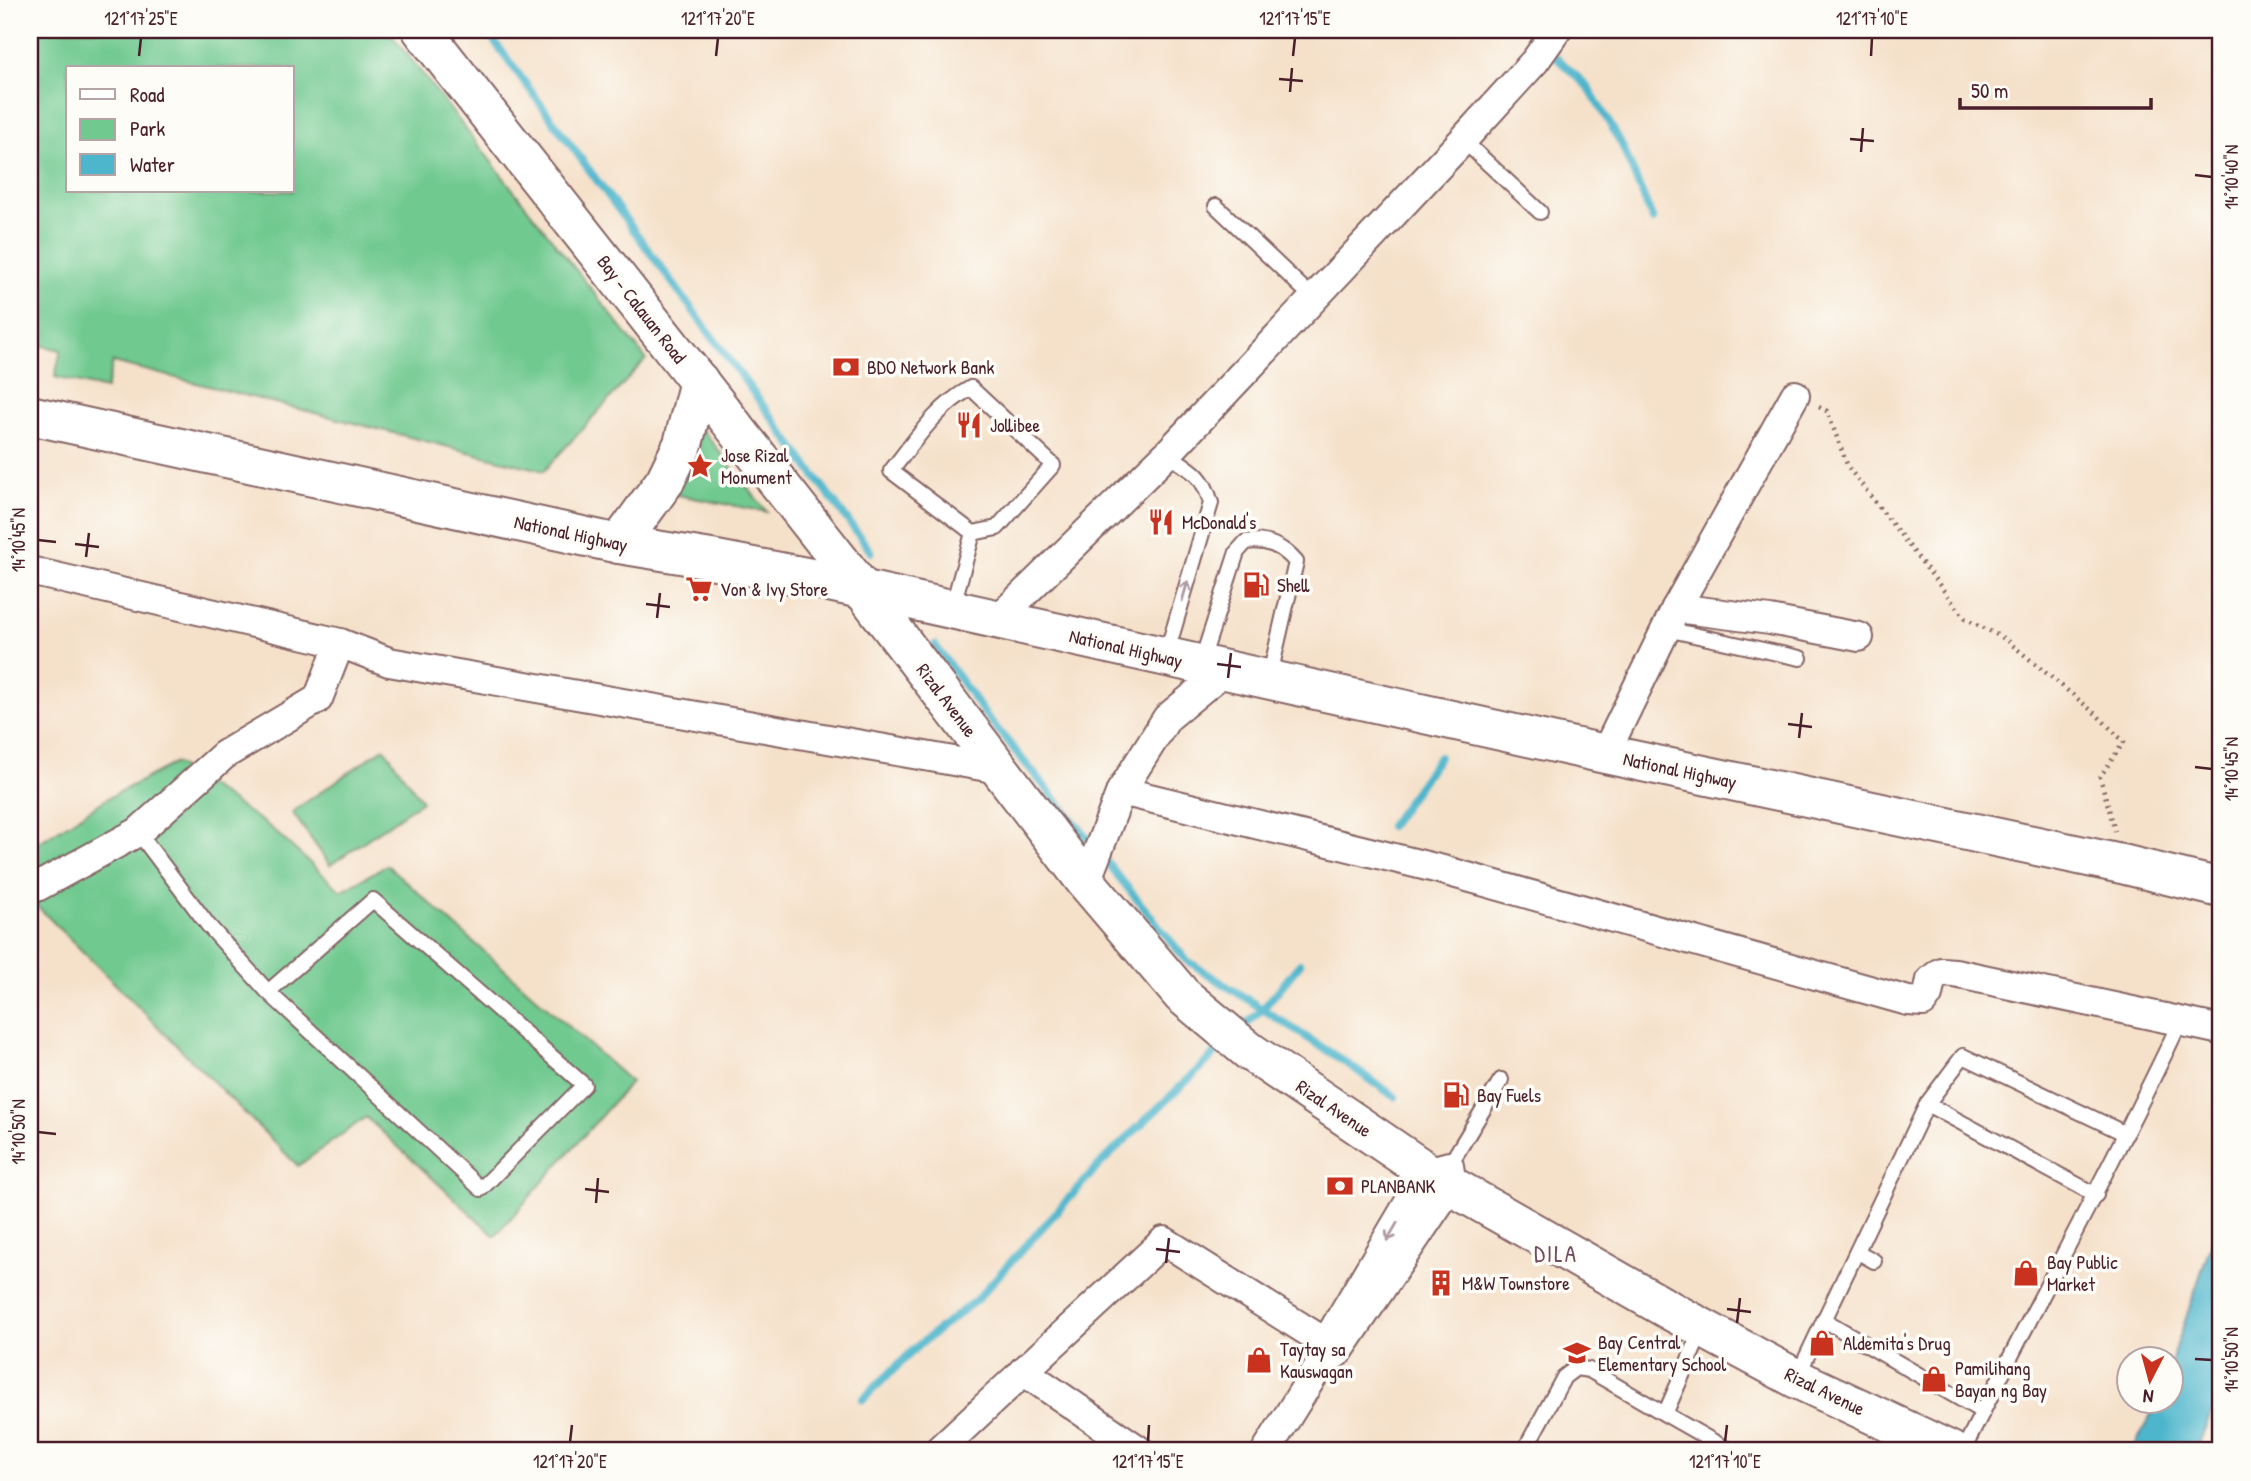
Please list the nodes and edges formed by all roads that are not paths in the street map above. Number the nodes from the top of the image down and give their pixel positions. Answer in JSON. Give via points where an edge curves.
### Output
{"nodes":[{"id":1,"x":422,"y":30,"type":"edge"},
{"id":2,"x":1556,"y":30,"type":"edge"},
{"id":3,"x":1463,"y":140,"type":"junction"},
{"id":4,"x":1216,"y":206,"type":"dead end"},
{"id":5,"x":1540,"y":212,"type":"dead end"},
{"id":6,"x":1313,"y":298,"type":"junction"},
{"id":7,"x":699,"y":381,"type":"junction"},
{"id":8,"x":1795,"y":395,"type":"road end"},
{"id":9,"x":30,"y":415,"type":"edge"},
{"id":10,"x":1167,"y":454,"type":"junction"},
{"id":11,"x":973,"y":533,"type":"junction"},
{"id":12,"x":619,"y":544,"type":"junction"},
{"id":13,"x":30,"y":570,"type":"edge"},
{"id":14,"x":862,"y":589,"type":"junction"},
{"id":15,"x":951,"y":609,"type":"junction"},
{"id":16,"x":1671,"y":618,"type":"junction"},
{"id":17,"x":998,"y":620,"type":"junction"},
{"id":18,"x":1860,"y":637,"type":"dead end"},
{"id":19,"x":341,"y":643,"type":"junction"},
{"id":20,"x":1800,"y":658,"type":"dead end"},
{"id":21,"x":1197,"y":664,"type":"junction"},
{"id":22,"x":1269,"y":680,"type":"junction"},
{"id":23,"x":1605,"y":754,"type":"junction"},
{"id":24,"x":999,"y":769,"type":"junction"},
{"id":25,"x":1121,"y":791,"type":"junction"},
{"id":26,"x":138,"y":832,"type":"junction"},
{"id":27,"x":1086,"y":882,"type":"junction"},
{"id":28,"x":37,"y":887,"type":"dead end"},
{"id":29,"x":2221,"y":888,"type":"edge"},
{"id":30,"x":268,"y":992,"type":"junction"},
{"id":31,"x":2180,"y":1022,"type":"junction"},
{"id":32,"x":2221,"y":1030,"type":"edge"},
{"id":33,"x":1501,"y":1080,"type":"dead end"},
{"id":34,"x":1927,"y":1104,"type":"junction"},
{"id":35,"x":2126,"y":1134,"type":"junction"},
{"id":36,"x":1443,"y":1174,"type":"junction"},
{"id":37,"x":2096,"y":1195,"type":"junction"},
{"id":38,"x":1858,"y":1252,"type":"junction"},
{"id":39,"x":1874,"y":1261,"type":"dead end"},
{"id":40,"x":1824,"y":1320,"type":"junction"},
{"id":41,"x":1702,"y":1328,"type":"junction"},
{"id":42,"x":1328,"y":1353,"type":"junction"},
{"id":43,"x":1023,"y":1371,"type":"junction"},
{"id":44,"x":1797,"y":1379,"type":"junction"},
{"id":45,"x":1983,"y":1412,"type":"junction"},
{"id":46,"x":1665,"y":1414,"type":"junction"},
{"id":47,"x":938,"y":1451,"type":"edge"},
{"id":48,"x":1140,"y":1451,"type":"edge"},
{"id":49,"x":1266,"y":1451,"type":"edge"},
{"id":50,"x":1524,"y":1451,"type":"edge"},
{"id":51,"x":1730,"y":1451,"type":"edge"},
{"id":52,"x":1951,"y":1451,"type":"edge"},
{"id":53,"x":1963,"y":1451,"type":"edge"}],
"edges":[{"from":1,"to":7,"type":"main road","name":"Bay - Calauan Road"},
{"from":2,"to":3,"type":"street","via":[[1535,61]]},
{"from":3,"to":5,"type":"lane"},
{"from":3,"to":6,"type":"street"},
{"from":4,"to":6,"type":"lane"},
{"from":6,"to":10,"type":"street"},
{"from":7,"to":12,"type":"main road","via":[[683,444],[665,481]]},
{"from":7,"to":14,"type":"main road","name":"Bay - Calauan Road"},
{"from":8,"to":16,"type":"street"},
{"from":9,"to":12,"type":"main road","name":"National Highway"},
{"from":10,"to":17,"type":"street"},
{"from":21,"to":10,"type":"lane","one_way":true,"via":[[1211,503],[1199,474]]},
{"from":11,"to":11,"type":"lane","via":[[997,528],[1053,465],[971,388],[930,422],[891,471]]},
{"from":11,"to":15,"type":"lane"},
{"from":12,"to":14,"type":"main road","name":"National Highway"},
{"from":13,"to":19,"type":"street"},
{"from":14,"to":15,"type":"main road","name":"National Highway"},
{"from":14,"to":24,"type":"main road","name":"Rizal Avenue"},
{"from":15,"to":17,"type":"main road","name":"National Highway"},
{"from":16,"to":18,"type":"street","via":[[1770,620]]},
{"from":16,"to":20,"type":"lane"},
{"from":16,"to":23,"type":"street"},
{"from":17,"to":21,"type":"main road","name":"National Highway"},
{"from":19,"to":24,"type":"street","via":[[389,662]]},
{"from":19,"to":26,"type":"street","via":[[317,699],[224,755]]},
{"from":21,"to":22,"type":"main road","name":"National Highway"},
{"from":21,"to":22,"type":"lane","via":[[1237,552],[1246,541],[1261,540],[1286,550],[1296,562]]},
{"from":21,"to":25,"type":"street"},
{"from":22,"to":23,"type":"main road","name":"National Highway"},
{"from":23,"to":29,"type":"main road","name":"National Highway"},
{"from":24,"to":27,"type":"main road","name":"Rizal Avenue"},
{"from":25,"to":27,"type":"street"},
{"from":25,"to":31,"type":"street","via":[[1439,869],[1908,1001],[1923,1002],[1931,980],[1941,972],[1955,973]]},
{"from":26,"to":28,"type":"street"},
{"from":26,"to":30,"type":"lane","via":[[208,925]]},
{"from":27,"to":36,"type":"main road","name":"Rizal Avenue","via":[[1182,995],[1249,1051]]},
{"from":30,"to":30,"type":"lane","via":[[481,1189],[584,1085],[373,900]]},
{"from":31,"to":32,"type":"street"},
{"from":31,"to":35,"type":"lane"},
{"from":33,"to":36,"type":"lane"},
{"from":34,"to":35,"type":"lane","via":[[1963,1056]]},
{"from":34,"to":37,"type":"lane"},
{"from":34,"to":38,"type":"lane"},
{"from":35,"to":37,"type":"lane"},
{"from":36,"to":41,"type":"main road","name":"Rizal Avenue"},
{"from":36,"to":42,"type":"street"},
{"from":37,"to":45,"type":"lane","via":[[2009,1342]]},
{"from":38,"to":39,"type":"lane"},
{"from":38,"to":40,"type":"lane"},
{"from":40,"to":44,"type":"lane"},
{"from":40,"to":45,"type":"lane"},
{"from":41,"to":44,"type":"main road","name":"Rizal Avenue"},
{"from":41,"to":46,"type":"lane"},
{"from":42,"to":43,"type":"street","via":[[1164,1241]]},
{"from":42,"to":49,"type":"street"},
{"from":43,"to":47,"type":"street"},
{"from":43,"to":48,"type":"street"},
{"from":44,"to":52,"type":"main road","name":"Rizal Avenue"},
{"from":45,"to":53,"type":"lane"},
{"from":46,"to":50,"type":"lane","via":[[1589,1370],[1576,1368],[1563,1377]]},
{"from":46,"to":51,"type":"lane"}]}
